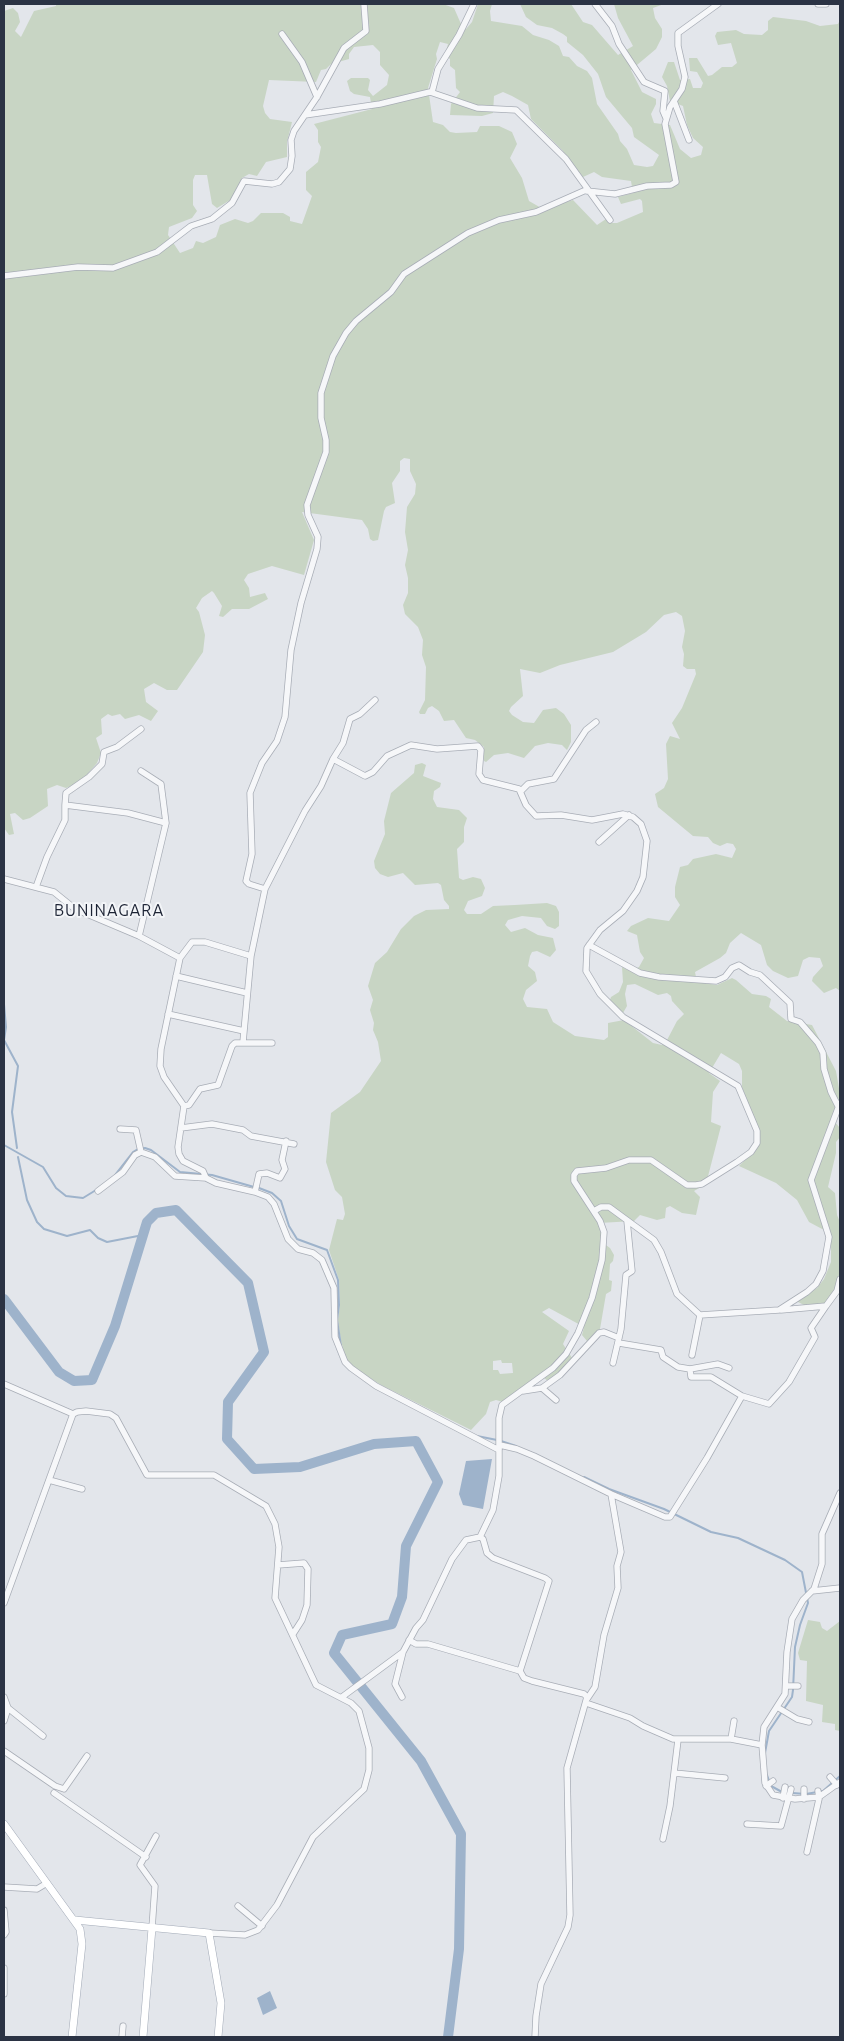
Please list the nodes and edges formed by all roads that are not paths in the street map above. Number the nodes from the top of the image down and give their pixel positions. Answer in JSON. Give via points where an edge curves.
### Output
{"nodes":[{"id":1,"x":364,"y":4,"type":"edge"},
{"id":2,"x":474,"y":4,"type":"edge"},
{"id":3,"x":595,"y":4,"type":"edge"},
{"id":4,"x":718,"y":4,"type":"edge"},
{"id":5,"x":818,"y":4,"type":"edge"},
{"id":6,"x":826,"y":4,"type":"edge"},
{"id":7,"x":282,"y":34,"type":"dead end"},
{"id":8,"x":432,"y":92,"type":"junction"},
{"id":9,"x":317,"y":97,"type":"junction"},
{"id":10,"x":674,"y":101,"type":"junction"},
{"id":11,"x":305,"y":115,"type":"junction"},
{"id":12,"x":666,"y":118,"type":"junction"},
{"id":13,"x":689,"y":140,"type":"dead end"},
{"id":14,"x":587,"y":190,"type":"junction"},
{"id":15,"x":610,"y":220,"type":"dead end"},
{"id":16,"x":4,"y":276,"type":"edge"},
{"id":17,"x":375,"y":700,"type":"dead end"},
{"id":18,"x":596,"y":722,"type":"dead end"},
{"id":19,"x":141,"y":728,"type":"dead end"},
{"id":20,"x":333,"y":759,"type":"junction"},
{"id":21,"x":141,"y":771,"type":"dead end"},
{"id":22,"x":521,"y":791,"type":"junction"},
{"id":23,"x":66,"y":805,"type":"junction"},
{"id":24,"x":629,"y":815,"type":"junction"},
{"id":25,"x":166,"y":823,"type":"junction"},
{"id":26,"x":599,"y":842,"type":"dead end"},
{"id":27,"x":4,"y":879,"type":"edge"},
{"id":28,"x":36,"y":887,"type":"junction"},
{"id":29,"x":265,"y":889,"type":"junction"},
{"id":30,"x":138,"y":936,"type":"junction"},
{"id":31,"x":589,"y":945,"type":"junction"},
{"id":32,"x":251,"y":956,"type":"junction"},
{"id":33,"x":180,"y":958,"type":"junction"},
{"id":34,"x":176,"y":976,"type":"junction"},
{"id":35,"x":248,"y":993,"type":"junction"},
{"id":36,"x":168,"y":1014,"type":"junction"},
{"id":37,"x":244,"y":1031,"type":"junction"},
{"id":38,"x":242,"y":1042,"type":"junction"},
{"id":39,"x":272,"y":1043,"type":"dead end"},
{"id":40,"x":839,"y":1104,"type":"edge"},
{"id":41,"x":184,"y":1106,"type":"junction"},
{"id":42,"x":180,"y":1128,"type":"junction"},
{"id":43,"x":120,"y":1129,"type":"dead end"},
{"id":44,"x":286,"y":1141,"type":"junction"},
{"id":45,"x":294,"y":1144,"type":"dead end"},
{"id":46,"x":141,"y":1150,"type":"junction"},
{"id":47,"x":205,"y":1176,"type":"junction"},
{"id":48,"x":257,"y":1189,"type":"junction"},
{"id":49,"x":98,"y":1191,"type":"dead end"},
{"id":50,"x":594,"y":1211,"type":"junction"},
{"id":51,"x":627,"y":1221,"type":"junction"},
{"id":52,"x":840,"y":1279,"type":"edge"},
{"id":53,"x":826,"y":1306,"type":"junction"},
{"id":54,"x":779,"y":1310,"type":"junction"},
{"id":55,"x":700,"y":1316,"type":"junction"},
{"id":56,"x":619,"y":1341,"type":"junction"},
{"id":57,"x":692,"y":1355,"type":"dead end"},
{"id":58,"x":613,"y":1363,"type":"dead end"},
{"id":59,"x":729,"y":1368,"type":"dead end"},
{"id":60,"x":690,"y":1369,"type":"junction"},
{"id":61,"x":4,"y":1384,"type":"edge"},
{"id":62,"x":542,"y":1388,"type":"junction"},
{"id":63,"x":523,"y":1391,"type":"junction"},
{"id":64,"x":742,"y":1396,"type":"junction"},
{"id":65,"x":556,"y":1400,"type":"dead end"},
{"id":66,"x":73,"y":1414,"type":"junction"},
{"id":67,"x":499,"y":1445,"type":"junction"},
{"id":68,"x":49,"y":1480,"type":"junction"},
{"id":69,"x":82,"y":1490,"type":"dead end"},
{"id":70,"x":840,"y":1493,"type":"edge"},
{"id":71,"x":611,"y":1494,"type":"junction"},
{"id":72,"x":480,"y":1537,"type":"junction"},
{"id":73,"x":278,"y":1565,"type":"junction"},
{"id":74,"x":840,"y":1588,"type":"edge"},
{"id":75,"x":810,"y":1592,"type":"junction"},
{"id":76,"x":4,"y":1603,"type":"edge"},
{"id":77,"x":292,"y":1634,"type":"junction"},
{"id":78,"x":409,"y":1640,"type":"junction"},
{"id":79,"x":402,"y":1652,"type":"junction"},
{"id":80,"x":520,"y":1672,"type":"junction"},
{"id":81,"x":402,"y":1697,"type":"dead end"},
{"id":82,"x":4,"y":1698,"type":"edge"},
{"id":83,"x":342,"y":1698,"type":"junction"},
{"id":84,"x":586,"y":1701,"type":"junction"},
{"id":85,"x":8,"y":1708,"type":"junction"},
{"id":86,"x":781,"y":1709,"type":"junction"},
{"id":87,"x":4,"y":1721,"type":"edge"},
{"id":88,"x":734,"y":1721,"type":"dead end"},
{"id":89,"x":808,"y":1722,"type":"dead end"},
{"id":90,"x":43,"y":1736,"type":"dead end"},
{"id":91,"x":731,"y":1739,"type":"junction"},
{"id":92,"x":678,"y":1740,"type":"junction"},
{"id":93,"x":762,"y":1746,"type":"junction"},
{"id":94,"x":4,"y":1751,"type":"edge"},
{"id":95,"x":87,"y":1756,"type":"dead end"},
{"id":96,"x":674,"y":1773,"type":"junction"},
{"id":97,"x":725,"y":1778,"type":"dead end"},
{"id":98,"x":835,"y":1781,"type":"edge"},
{"id":99,"x":787,"y":1792,"type":"junction"},
{"id":100,"x":54,"y":1793,"type":"dead end"},
{"id":101,"x":819,"y":1794,"type":"junction"},
{"id":102,"x":4,"y":1824,"type":"edge"},
{"id":103,"x":747,"y":1824,"type":"dead end"},
{"id":104,"x":156,"y":1836,"type":"dead end"},
{"id":105,"x":663,"y":1839,"type":"dead end"},
{"id":106,"x":807,"y":1852,"type":"dead end"},
{"id":107,"x":146,"y":1857,"type":"junction"},
{"id":108,"x":47,"y":1882,"type":"junction"},
{"id":109,"x":4,"y":1887,"type":"edge"},
{"id":110,"x":238,"y":1906,"type":"dead end"},
{"id":111,"x":4,"y":1910,"type":"edge"},
{"id":112,"x":75,"y":1920,"type":"junction"},
{"id":113,"x":262,"y":1926,"type":"junction"},
{"id":114,"x":152,"y":1928,"type":"junction"},
{"id":115,"x":209,"y":1933,"type":"junction"},
{"id":116,"x":4,"y":1935,"type":"edge"},
{"id":117,"x":4,"y":1968,"type":"edge"},
{"id":118,"x":4,"y":1994,"type":"edge"},
{"id":119,"x":123,"y":2026,"type":"dead end"},
{"id":120,"x":72,"y":2037,"type":"edge"},
{"id":121,"x":122,"y":2037,"type":"edge"},
{"id":122,"x":143,"y":2037,"type":"edge"},
{"id":123,"x":218,"y":2037,"type":"edge"},
{"id":124,"x":536,"y":2037,"type":"edge"}],
"edges":[{"from":1,"to":9,"type":"street","via":[[366,31],[344,48]]},
{"from":2,"to":8,"type":"street","via":[[438,69]]},
{"from":3,"to":12,"type":"street","via":[[612,26],[619,44],[644,82],[665,91],[663,111]]},
{"from":4,"to":10,"type":"street","via":[[678,33],[685,78]]},
{"from":5,"to":6,"type":"street"},
{"from":7,"to":9,"type":"street","via":[[302,62]]},
{"from":8,"to":11,"type":"street"},
{"from":8,"to":14,"type":"street","via":[[477,108],[516,110],[566,159]]},
{"from":9,"to":11,"type":"street"},
{"from":10,"to":12,"type":"street"},
{"from":10,"to":13,"type":"street"},
{"from":11,"to":16,"type":"street","via":[[292,135],[292,161],[283,179],[272,184],[244,181],[228,208],[212,219],[191,226],[157,252],[110,269],[78,267]]},
{"from":12,"to":14,"type":"street","via":[[676,182],[615,194]]},
{"from":14,"to":15,"type":"street"},
{"from":14,"to":29,"type":"street","via":[[536,212],[499,220],[468,233],[404,274],[391,292],[351,327],[333,356],[321,393],[326,452],[307,504],[308,515],[318,537],[317,549],[291,650],[285,717],[277,741],[262,763],[250,792],[252,854],[246,881]]},
{"from":17,"to":20,"type":"street","via":[[350,719],[343,743]]},
{"from":18,"to":22,"type":"street","via":[[586,730],[554,779],[528,784]]},
{"from":19,"to":23,"type":"street","via":[[117,747],[104,752],[102,764],[66,793]]},
{"from":20,"to":22,"type":"street","via":[[365,776],[371,774],[387,756],[411,745],[437,749],[478,746],[481,750],[479,774],[483,780]]},
{"from":20,"to":29,"type":"street"},
{"from":21,"to":25,"type":"street","via":[[161,784]]},
{"from":22,"to":24,"type":"street","via":[[526,805],[538,817],[561,815],[589,820]]},
{"from":23,"to":25,"type":"street"},
{"from":23,"to":28,"type":"street","via":[[65,820]]},
{"from":24,"to":26,"type":"street"},
{"from":24,"to":31,"type":"street","via":[[641,824],[648,841],[643,877],[623,911],[600,930]]},
{"from":25,"to":30,"type":"street"},
{"from":27,"to":28,"type":"street"},
{"from":28,"to":30,"type":"street","via":[[54,892],[76,910]]},
{"from":29,"to":32,"type":"street"},
{"from":30,"to":33,"type":"street"},
{"from":31,"to":40,"type":"street","via":[[625,966],[659,978],[716,981],[739,964],[760,974],[790,1003],[790,1020],[803,1025],[818,1044],[823,1054],[824,1070]]},
{"from":31,"to":50,"type":"street","via":[[586,971],[600,994],[623,1017],[645,1032],[734,1083],[741,1091],[758,1138],[751,1152],[716,1176],[696,1185],[687,1185],[651,1160],[629,1160],[606,1168],[577,1171],[574,1181]]},
{"from":32,"to":33,"type":"street","via":[[205,942],[192,942]]},
{"from":32,"to":35,"type":"street"},
{"from":33,"to":34,"type":"street"},
{"from":34,"to":35,"type":"street"},
{"from":34,"to":36,"type":"street"},
{"from":35,"to":37,"type":"street"},
{"from":36,"to":37,"type":"street"},
{"from":36,"to":41,"type":"street","via":[[160,1066],[164,1078]]},
{"from":37,"to":38,"type":"street"},
{"from":38,"to":39,"type":"street"},
{"from":38,"to":41,"type":"street","via":[[232,1046],[218,1084],[200,1089],[192,1102]]},
{"from":40,"to":54,"type":"street","via":[[811,1180],[829,1237],[823,1271],[816,1284]]},
{"from":41,"to":42,"type":"street"},
{"from":42,"to":44,"type":"street","via":[[212,1124],[243,1130],[251,1136]]},
{"from":42,"to":47,"type":"street","via":[[178,1147],[181,1158]]},
{"from":43,"to":46,"type":"street","via":[[136,1130]]},
{"from":44,"to":45,"type":"street"},
{"from":44,"to":48,"type":"street","via":[[282,1160],[285,1169],[280,1178],[259,1174]]},
{"from":46,"to":47,"type":"street","via":[[155,1157],[176,1177]]},
{"from":46,"to":49,"type":"street","via":[[123,1172]]},
{"from":47,"to":48,"type":"street","via":[[216,1183]]},
{"from":48,"to":67,"type":"street","via":[[274,1204],[288,1239],[298,1249],[313,1253],[322,1260],[334,1288],[335,1337],[345,1362],[376,1386]]},
{"from":50,"to":51,"type":"street","via":[[609,1207]]},
{"from":50,"to":63,"type":"street","via":[[604,1232],[604,1246],[592,1298],[566,1354]]},
{"from":51,"to":55,"type":"street","via":[[658,1246],[677,1294]]},
{"from":51,"to":56,"type":"street","via":[[632,1271],[626,1275]]},
{"from":52,"to":53,"type":"street","via":[[837,1291]]},
{"from":53,"to":54,"type":"street"},
{"from":53,"to":64,"type":"street","via":[[811,1328],[815,1337],[783,1389],[768,1404]]},
{"from":54,"to":55,"type":"street"},
{"from":55,"to":57,"type":"street"},
{"from":56,"to":58,"type":"street"},
{"from":56,"to":60,"type":"street","via":[[661,1350],[663,1357],[678,1368]]},
{"from":56,"to":62,"type":"street","via":[[604,1332],[599,1333],[560,1376]]},
{"from":59,"to":60,"type":"street","via":[[718,1364]]},
{"from":60,"to":64,"type":"street","via":[[691,1378],[711,1377]]},
{"from":61,"to":66,"type":"street"},
{"from":62,"to":63,"type":"street"},
{"from":62,"to":65,"type":"street"},
{"from":63,"to":67,"type":"street","via":[[502,1405]]},
{"from":64,"to":71,"type":"street","via":[[670,1517]]},
{"from":66,"to":68,"type":"street"},
{"from":66,"to":73,"type":"street","via":[[86,1411],[110,1414],[116,1418],[148,1475],[214,1475],[257,1499],[266,1506],[274,1524],[279,1547]]},
{"from":67,"to":71,"type":"street","via":[[534,1456]]},
{"from":67,"to":72,"type":"street","via":[[495,1500]]},
{"from":68,"to":69,"type":"street"},
{"from":68,"to":76,"type":"street"},
{"from":70,"to":75,"type":"street","via":[[822,1534],[822,1564]]},
{"from":71,"to":84,"type":"street","via":[[621,1552],[617,1566],[618,1588],[604,1635],[595,1687]]},
{"from":72,"to":78,"type":"street","via":[[466,1540],[457,1550],[435,1599]]},
{"from":72,"to":80,"type":"street","via":[[493,1558],[549,1581]]},
{"from":73,"to":77,"type":"street","via":[[274,1595]]},
{"from":73,"to":77,"type":"street","via":[[304,1563],[308,1569],[307,1605]]},
{"from":74,"to":75,"type":"street"},
{"from":75,"to":86,"type":"street","via":[[790,1626],[792,1686],[783,1699]]},
{"from":77,"to":83,"type":"street","via":[[316,1685]]},
{"from":78,"to":79,"type":"street"},
{"from":78,"to":80,"type":"street"},
{"from":79,"to":81,"type":"street","via":[[395,1684]]},
{"from":79,"to":83,"type":"street"},
{"from":80,"to":84,"type":"street","via":[[524,1678],[584,1694]]},
{"from":82,"to":85,"type":"street"},
{"from":83,"to":113,"type":"street","via":[[351,1703],[362,1719],[369,1748],[370,1770],[366,1785],[313,1837],[278,1905]]},
{"from":84,"to":92,"type":"street"},
{"from":84,"to":124,"type":"street","via":[[567,1768],[570,1915],[541,1984]]},
{"from":85,"to":87,"type":"street"},
{"from":85,"to":90,"type":"street"},
{"from":86,"to":89,"type":"street"},
{"from":86,"to":93,"type":"street","via":[[764,1727]]},
{"from":88,"to":91,"type":"street"},
{"from":91,"to":92,"type":"street"},
{"from":91,"to":93,"type":"street"},
{"from":92,"to":96,"type":"street"},
{"from":93,"to":99,"type":"street","via":[[773,1795]]},
{"from":94,"to":95,"type":"street","via":[[64,1789]]},
{"from":96,"to":97,"type":"street"},
{"from":96,"to":105,"type":"street"},
{"from":98,"to":101,"type":"street"},
{"from":99,"to":101,"type":"street"},
{"from":99,"to":103,"type":"street","via":[[780,1827]]},
{"from":100,"to":107,"type":"street"},
{"from":101,"to":106,"type":"street"},
{"from":102,"to":108,"type":"main road"},
{"from":104,"to":107,"type":"street"},
{"from":107,"to":114,"type":"street","via":[[140,1866],[155,1886]]},
{"from":108,"to":109,"type":"street","via":[[37,1889]]},
{"from":108,"to":112,"type":"main road"},
{"from":110,"to":113,"type":"street"},
{"from":111,"to":116,"type":"street"},
{"from":112,"to":114,"type":"main road"},
{"from":112,"to":120,"type":"main road","via":[[82,1944]]},
{"from":113,"to":115,"type":"street","via":[[248,1934]]},
{"from":114,"to":115,"type":"main road"},
{"from":114,"to":122,"type":"main road"},
{"from":115,"to":123,"type":"main road","via":[[220,2003]]},
{"from":117,"to":118,"type":"street"},
{"from":119,"to":121,"type":"street"}]}
